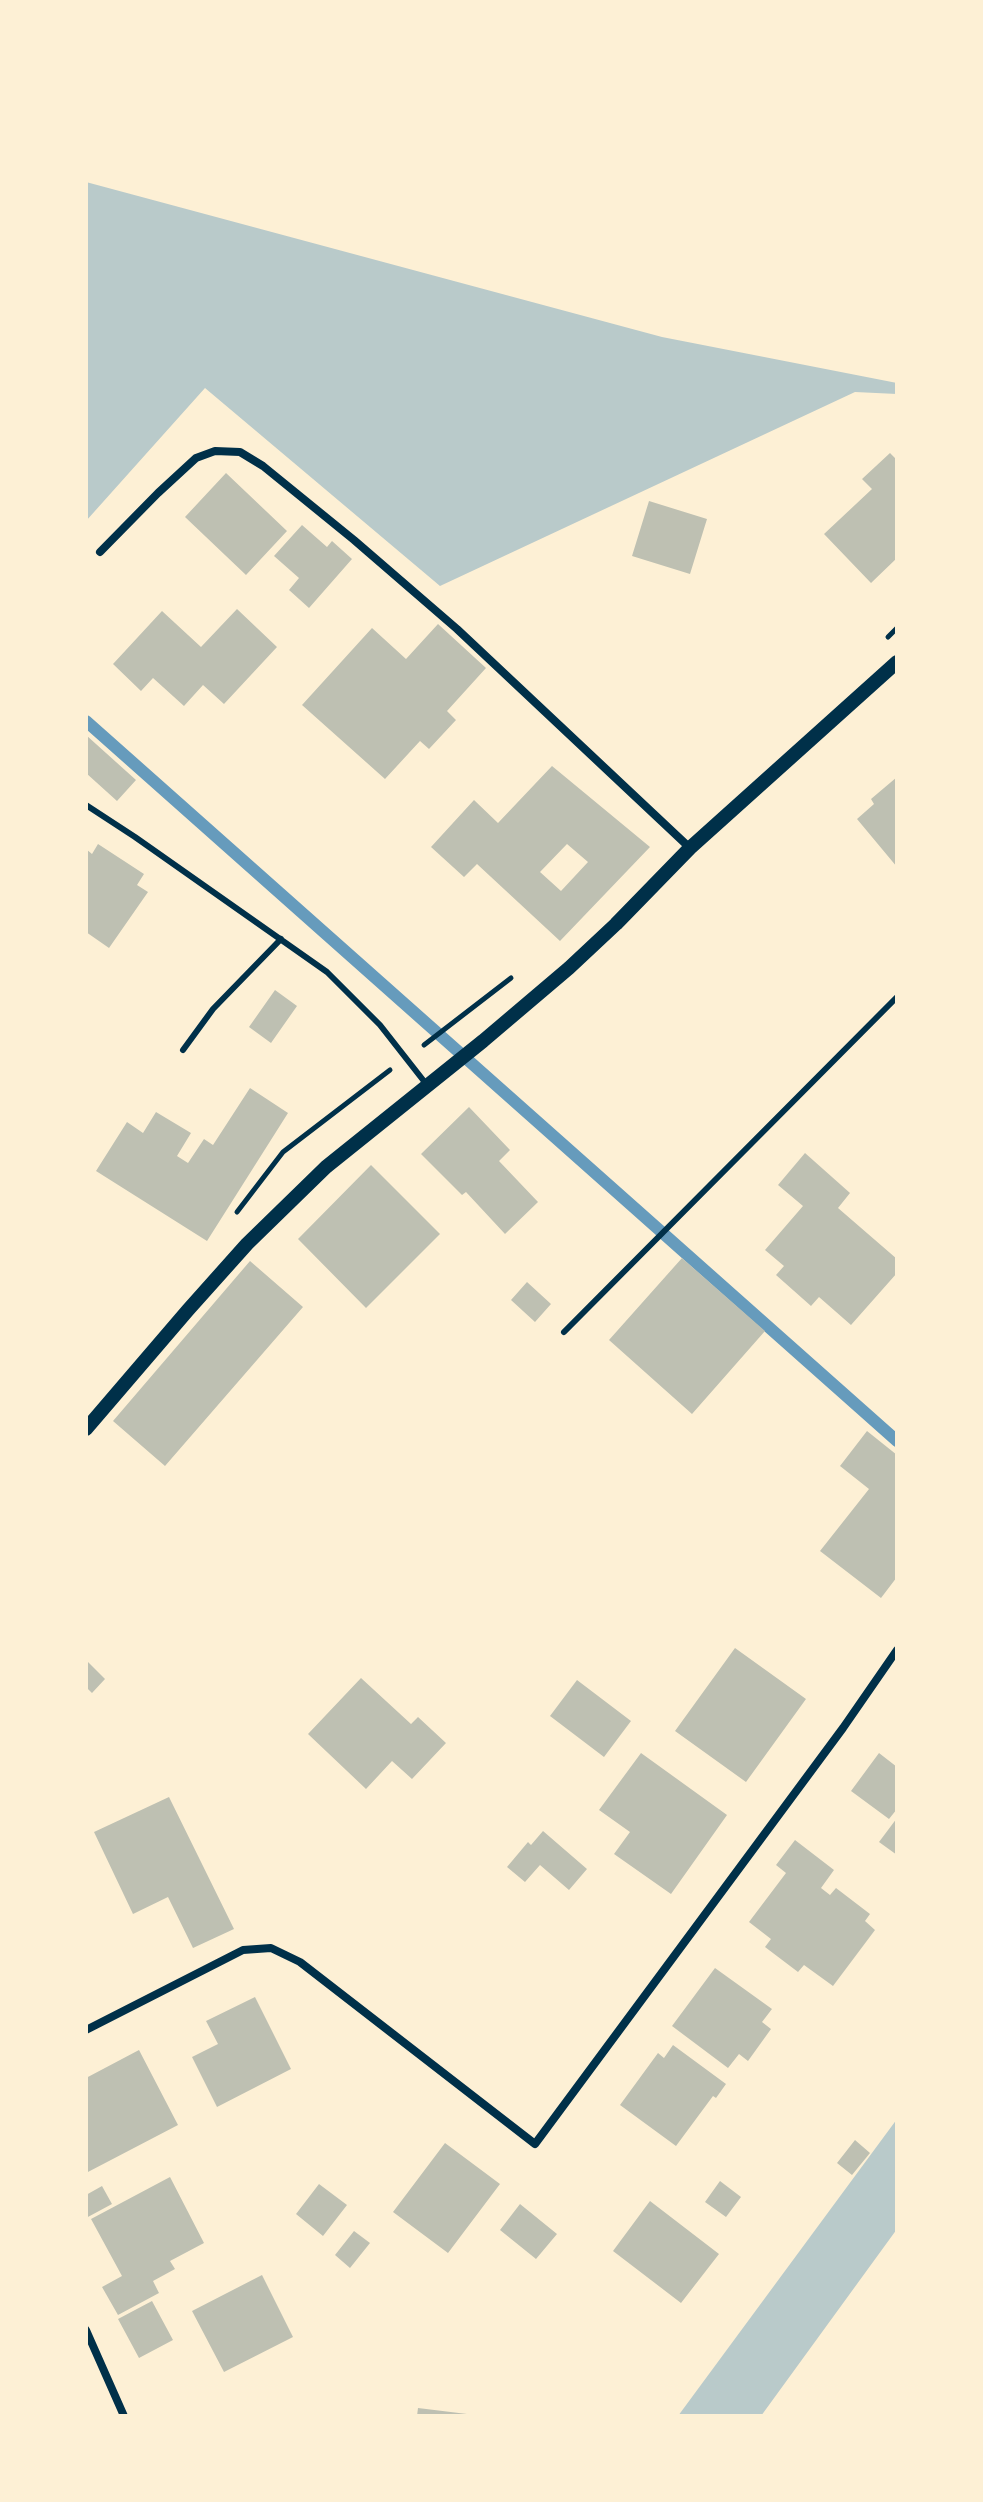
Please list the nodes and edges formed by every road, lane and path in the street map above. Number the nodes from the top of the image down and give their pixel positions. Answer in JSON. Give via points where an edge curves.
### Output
{"nodes":[{"id":1,"x":100,"y":552,"type":"dead end"},
{"id":2,"x":897,"y":662,"type":"edge"},
{"id":3,"x":86,"y":805,"type":"edge"},
{"id":4,"x":690,"y":848,"type":"junction"},
{"id":5,"x":281,"y":939,"type":"junction"},
{"id":6,"x":897,"y":997,"type":"edge"},
{"id":7,"x":458,"y":1018,"type":"dead end"},
{"id":8,"x":423,"y":1046,"type":"dead end"},
{"id":9,"x":183,"y":1050,"type":"dead end"},
{"id":10,"x":427,"y":1085,"type":"junction"},
{"id":11,"x":564,"y":1332,"type":"dead end"},
{"id":12,"x":86,"y":1429,"type":"edge"},
{"id":13,"x":897,"y":1650,"type":"edge"},
{"id":14,"x":86,"y":2030,"type":"edge"},
{"id":15,"x":86,"y":2330,"type":"edge"},
{"id":16,"x":124,"y":2416,"type":"edge"}],
"edges":[{"from":1,"to":4,"type":"street","via":[[196,458],[215,451],[240,452],[457,629]]},
{"from":2,"to":4,"type":"street"},
{"from":3,"to":5,"type":"lane"},
{"from":4,"to":10,"type":"street","via":[[569,968]]},
{"from":5,"to":9,"type":"lane","via":[[213,1009]]},
{"from":5,"to":10,"type":"lane","via":[[352,994]]},
{"from":6,"to":11,"type":"lane"},
{"from":7,"to":8,"type":"path"},
{"from":10,"to":12,"type":"street","via":[[326,1167],[247,1244]]},
{"from":13,"to":14,"type":"street","via":[[535,2144],[300,1962],[271,1948],[243,1950]]},
{"from":15,"to":16,"type":"street"}]}
